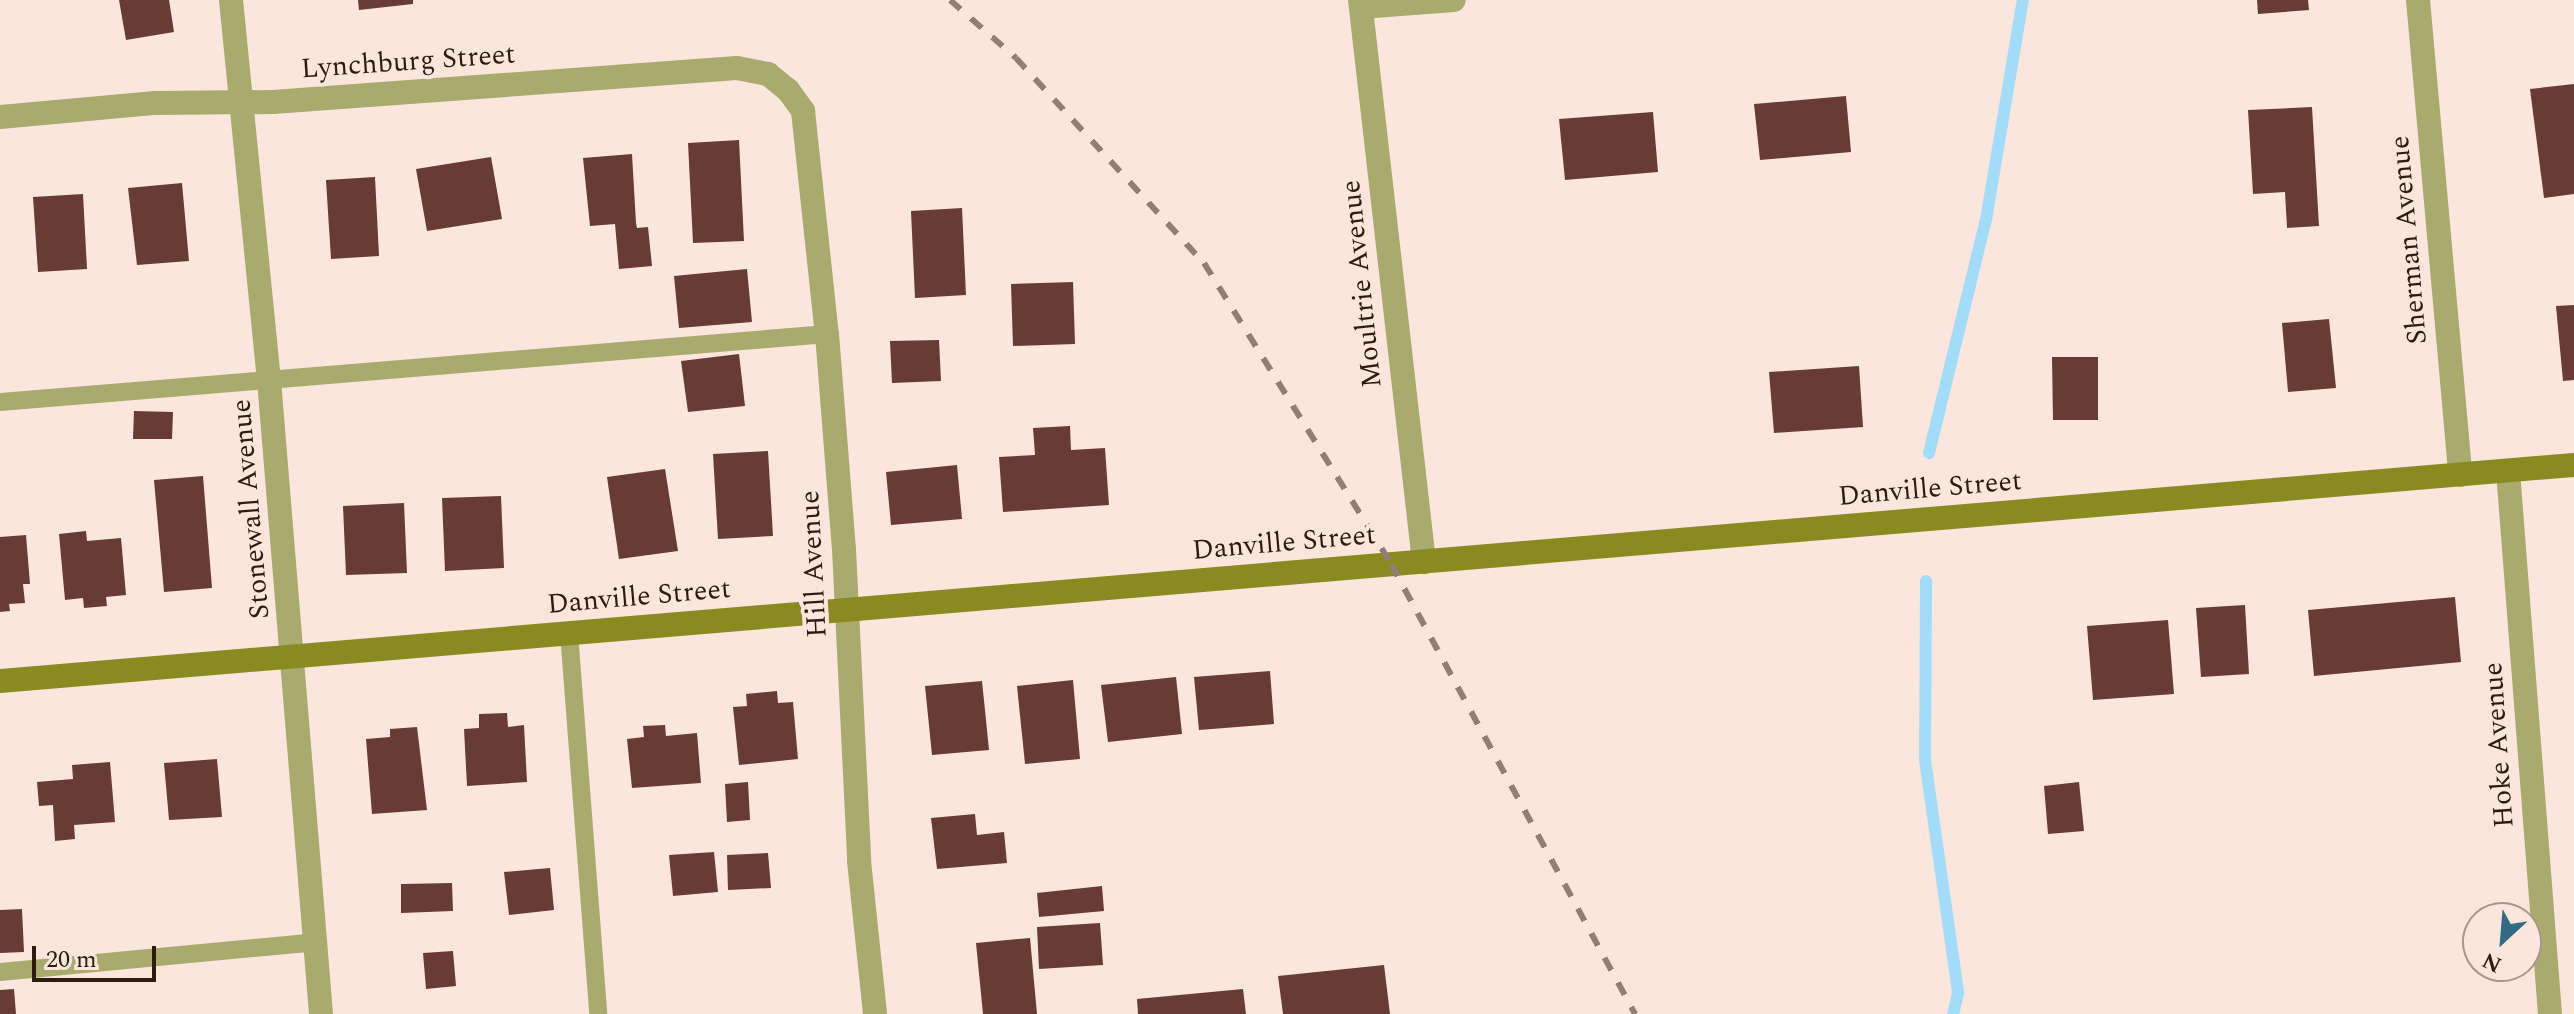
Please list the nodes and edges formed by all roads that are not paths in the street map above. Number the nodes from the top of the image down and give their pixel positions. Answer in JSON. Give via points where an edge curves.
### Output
{"nodes":[{"id":1,"x":231,"y":0,"type":"edge"},
{"id":2,"x":1454,"y":0,"type":"edge"},
{"id":3,"x":2418,"y":0,"type":"edge"},
{"id":4,"x":1361,"y":3,"type":"edge"},
{"id":5,"x":240,"y":103,"type":"junction"},
{"id":6,"x":803,"y":111,"type":"joint"},
{"id":7,"x":0,"y":117,"type":"edge"},
{"id":8,"x":827,"y":334,"type":"junction"},
{"id":9,"x":269,"y":380,"type":"junction"},
{"id":10,"x":0,"y":402,"type":"edge"},
{"id":11,"x":2574,"y":465,"type":"edge"},
{"id":12,"x":2508,"y":471,"type":"junction"},
{"id":13,"x":2460,"y":475,"type":"junction"},
{"id":14,"x":1424,"y":562,"type":"junction"},
{"id":15,"x":847,"y":610,"type":"junction"},
{"id":16,"x":569,"y":633,"type":"junction"},
{"id":17,"x":294,"y":656,"type":"junction"},
{"id":18,"x":0,"y":681,"type":"edge"},
{"id":19,"x":316,"y":942,"type":"junction"},
{"id":20,"x":0,"y":972,"type":"edge"},
{"id":21,"x":321,"y":1014,"type":"edge"},
{"id":22,"x":598,"y":1014,"type":"edge"},
{"id":23,"x":875,"y":1014,"type":"edge"},
{"id":24,"x":2550,"y":1014,"type":"edge"}],
"edges":[{"from":1,"to":5,"type":"street","name":"Stonewall Avenue"},
{"from":2,"to":4,"type":"street"},
{"from":3,"to":13,"type":"street","name":"Sherman Avenue"},
{"from":4,"to":14,"type":"street","name":"Moultrie Avenue"},
{"from":5,"to":6,"type":"street","name":"Lynchburg Street","via":[[737,68],[768,74]]},
{"from":5,"to":7,"type":"street","name":"Lynchburg Street","via":[[155,103]]},
{"from":5,"to":9,"type":"street","name":"Stonewall Avenue"},
{"from":6,"to":8,"type":"street","name":"Hill Avenue"},
{"from":8,"to":9,"type":"lane"},
{"from":8,"to":15,"type":"street","name":"Hill Avenue"},
{"from":9,"to":10,"type":"lane"},
{"from":9,"to":17,"type":"street","name":"Stonewall Avenue"},
{"from":11,"to":12,"type":"street","name":"Danville Street"},
{"from":12,"to":13,"type":"street","name":"Danville Street"},
{"from":12,"to":24,"type":"street","name":"Hoke Avenue"},
{"from":13,"to":14,"type":"street","name":"Danville Street"},
{"from":14,"to":15,"type":"street","name":"Danville Street"},
{"from":15,"to":16,"type":"street","name":"Danville Street"},
{"from":15,"to":23,"type":"street","name":"Hill Avenue","via":[[859,861]]},
{"from":16,"to":17,"type":"street","name":"Danville Street"},
{"from":16,"to":22,"type":"lane"},
{"from":17,"to":18,"type":"street","name":"Danville Street"},
{"from":17,"to":19,"type":"street","name":"Stonewall Avenue"},
{"from":19,"to":20,"type":"lane"},
{"from":19,"to":21,"type":"street","name":"Stonewall Avenue"}]}
